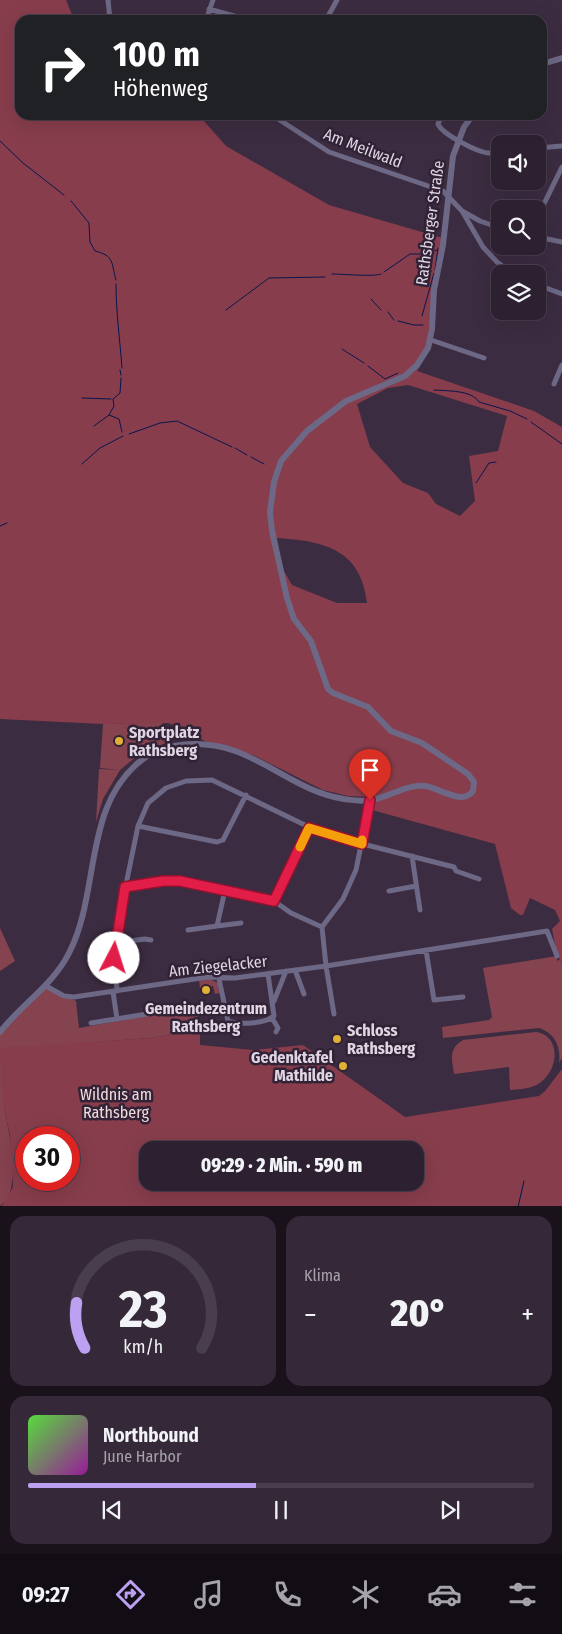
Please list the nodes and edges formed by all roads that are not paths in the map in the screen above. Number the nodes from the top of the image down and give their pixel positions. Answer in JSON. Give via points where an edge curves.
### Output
{"nodes":[{"id":1,"x":108,"y":0,"type":"edge"},
{"id":2,"x":213,"y":0,"type":"edge"},
{"id":3,"x":337,"y":0,"type":"edge"},
{"id":4,"x":209,"y":9,"type":"junction"},
{"id":5,"x":110,"y":15,"type":"edge"},
{"id":6,"x":207,"y":15,"type":"edge"},
{"id":7,"x":230,"y":15,"type":"edge"},
{"id":8,"x":329,"y":15,"type":"edge"},
{"id":9,"x":562,"y":58,"type":"edge"},
{"id":10,"x":547,"y":62,"type":"edge"},
{"id":11,"x":281,"y":120,"type":"edge"},
{"id":12,"x":440,"y":120,"type":"edge"},
{"id":13,"x":470,"y":120,"type":"edge"},
{"id":14,"x":459,"y":139,"type":"junction"},
{"id":15,"x":562,"y":146,"type":"edge"},
{"id":16,"x":546,"y":147,"type":"edge"},
{"id":17,"x":491,"y":153,"type":"edge"},
{"id":18,"x":562,"y":167,"type":"edge"},
{"id":19,"x":449,"y":195,"type":"junction"},
{"id":20,"x":546,"y":200,"type":"edge"},
{"id":21,"x":462,"y":211,"type":"junction"},
{"id":22,"x":491,"y":225,"type":"edge"},
{"id":23,"x":546,"y":238,"type":"edge"},
{"id":24,"x":562,"y":242,"type":"edge"},
{"id":25,"x":501,"y":265,"type":"edge"},
{"id":26,"x":546,"y":288,"type":"edge"},
{"id":27,"x":562,"y":294,"type":"edge"},
{"id":28,"x":431,"y":340,"type":"junction"},
{"id":29,"x":484,"y":358,"type":"dead end"},
{"id":30,"x":562,"y":365,"type":"edge"},
{"id":31,"x":560,"y":376,"type":"edge"},
{"id":32,"x":554,"y":384,"type":"dead end"},
{"id":33,"x":246,"y":795,"type":"junction"},
{"id":34,"x":370,"y":800,"type":"junction"},
{"id":35,"x":138,"y":826,"type":"junction"},
{"id":36,"x":309,"y":828,"type":"junction"},
{"id":37,"x":362,"y":844,"type":"junction"},
{"id":38,"x":412,"y":856,"type":"junction"},
{"id":39,"x":479,"y":879,"type":"dead end"},
{"id":40,"x":416,"y":886,"type":"junction"},
{"id":41,"x":125,"y":887,"type":"junction"},
{"id":42,"x":225,"y":890,"type":"junction"},
{"id":43,"x":389,"y":891,"type":"dead end"},
{"id":44,"x":274,"y":901,"type":"junction"},
{"id":45,"x":420,"y":910,"type":"dead end"},
{"id":46,"x":241,"y":923,"type":"dead end"},
{"id":47,"x":218,"y":926,"type":"junction"},
{"id":48,"x":322,"y":927,"type":"junction"},
{"id":49,"x":188,"y":930,"type":"dead end"},
{"id":50,"x":151,"y":940,"type":"dead end"},
{"id":51,"x":114,"y":943,"type":"junction"},
{"id":52,"x":426,"y":950,"type":"junction"},
{"id":53,"x":557,"y":956,"type":"dead end"},
{"id":54,"x":326,"y":966,"type":"junction"},
{"id":55,"x":295,"y":970,"type":"junction"},
{"id":56,"x":286,"y":971,"type":"junction"},
{"id":57,"x":268,"y":974,"type":"junction"},
{"id":58,"x":219,"y":978,"type":"junction"},
{"id":59,"x":46,"y":986,"type":"junction"},
{"id":60,"x":115,"y":991,"type":"junction"},
{"id":61,"x":304,"y":994,"type":"dead end"},
{"id":62,"x":463,"y":997,"type":"dead end"},
{"id":63,"x":274,"y":1004,"type":"junction"},
{"id":64,"x":147,"y":1014,"type":"dead end"},
{"id":65,"x":334,"y":1014,"type":"dead end"},
{"id":66,"x":272,"y":1018,"type":"junction"},
{"id":67,"x":117,"y":1019,"type":"junction"},
{"id":68,"x":91,"y":1023,"type":"dead end"},
{"id":69,"x":0,"y":1032,"type":"edge"},
{"id":70,"x":276,"y":1032,"type":"dead end"}],
"edges":[{"from":1,"to":5,"type":"street"},
{"from":2,"to":4,"type":"street"},
{"from":3,"to":8,"type":"street"},
{"from":4,"to":6,"type":"street"},
{"from":4,"to":7,"type":"street"},
{"from":9,"to":10,"type":"street"},
{"from":11,"to":19,"type":"street","name":"Am Meilwald","via":[[329,152]]},
{"from":12,"to":14,"type":"street","via":[[440,129]]},
{"from":13,"to":14,"type":"street","name":"Rathsberger Straße"},
{"from":14,"to":17,"type":"street"},
{"from":14,"to":19,"type":"street","name":"Rathsberger Straße","via":[[453,156]]},
{"from":15,"to":16,"type":"street"},
{"from":18,"to":20,"type":"street"},
{"from":19,"to":21,"type":"street"},
{"from":19,"to":28,"type":"street","name":"Rathsberger Straße","via":[[434,290]]},
{"from":21,"to":22,"type":"street"},
{"from":21,"to":25,"type":"street","via":[[483,247]]},
{"from":23,"to":24,"type":"street"},
{"from":26,"to":27,"type":"street"},
{"from":28,"to":29,"type":"street"},
{"from":28,"to":34,"type":"street","name":"Rathsberger Straße","via":[[421,359],[405,376],[364,392],[333,410],[288,451],[274,482],[270,512],[289,605],[294,619],[311,641],[324,681],[333,693],[368,707],[391,731],[417,741],[470,776],[474,786],[470,795],[460,798],[438,789],[418,786]]},
{"from":30,"to":31,"type":"street"},
{"from":31,"to":32,"type":"street"},
{"from":33,"to":35,"type":"street","via":[[212,780],[186,781],[166,788],[148,803]]},
{"from":33,"to":35,"type":"street","via":[[223,840],[218,842]]},
{"from":33,"to":36,"type":"street"},
{"from":34,"to":37,"type":"street"},
{"from":34,"to":59,"type":"street","via":[[341,798],[321,792],[258,760],[221,746],[173,746],[143,759],[124,776],[110,798],[78,935],[61,967]]},
{"from":35,"to":41,"type":"street"},
{"from":36,"to":37,"type":"street"},
{"from":36,"to":44,"type":"street"},
{"from":37,"to":38,"type":"street"},
{"from":37,"to":48,"type":"street","via":[[356,870],[343,899]]},
{"from":38,"to":39,"type":"street","via":[[454,867],[456,871]]},
{"from":38,"to":40,"type":"street"},
{"from":40,"to":43,"type":"street"},
{"from":40,"to":45,"type":"street"},
{"from":41,"to":42,"type":"street","via":[[172,881]]},
{"from":41,"to":51,"type":"street"},
{"from":42,"to":44,"type":"street"},
{"from":42,"to":47,"type":"street"},
{"from":44,"to":48,"type":"street"},
{"from":46,"to":47,"type":"street"},
{"from":47,"to":49,"type":"street"},
{"from":48,"to":54,"type":"street"},
{"from":50,"to":51,"type":"street"},
{"from":51,"to":60,"type":"street"},
{"from":52,"to":53,"type":"street","name":"Am Ziegelacker","via":[[547,931]]},
{"from":52,"to":54,"type":"street","name":"Am Ziegelacker"},
{"from":52,"to":62,"type":"street","via":[[434,1000]]},
{"from":54,"to":55,"type":"street","name":"Am Ziegelacker"},
{"from":54,"to":65,"type":"street"},
{"from":55,"to":56,"type":"street","name":"Am Ziegelacker"},
{"from":55,"to":61,"type":"street"},
{"from":56,"to":57,"type":"street","name":"Am Ziegelacker"},
{"from":56,"to":63,"type":"street"},
{"from":57,"to":58,"type":"street","name":"Am Ziegelacker"},
{"from":57,"to":63,"type":"street"},
{"from":58,"to":60,"type":"street","name":"Am Ziegelacker"},
{"from":58,"to":66,"type":"street","via":[[228,1021],[254,1022]]},
{"from":59,"to":60,"type":"street","name":"Am Ziegelacker","via":[[74,998]]},
{"from":59,"to":69,"type":"street"},
{"from":60,"to":67,"type":"street"},
{"from":63,"to":66,"type":"street"},
{"from":64,"to":67,"type":"street"},
{"from":66,"to":70,"type":"street","via":[[278,1028]]},
{"from":67,"to":68,"type":"street"}]}
